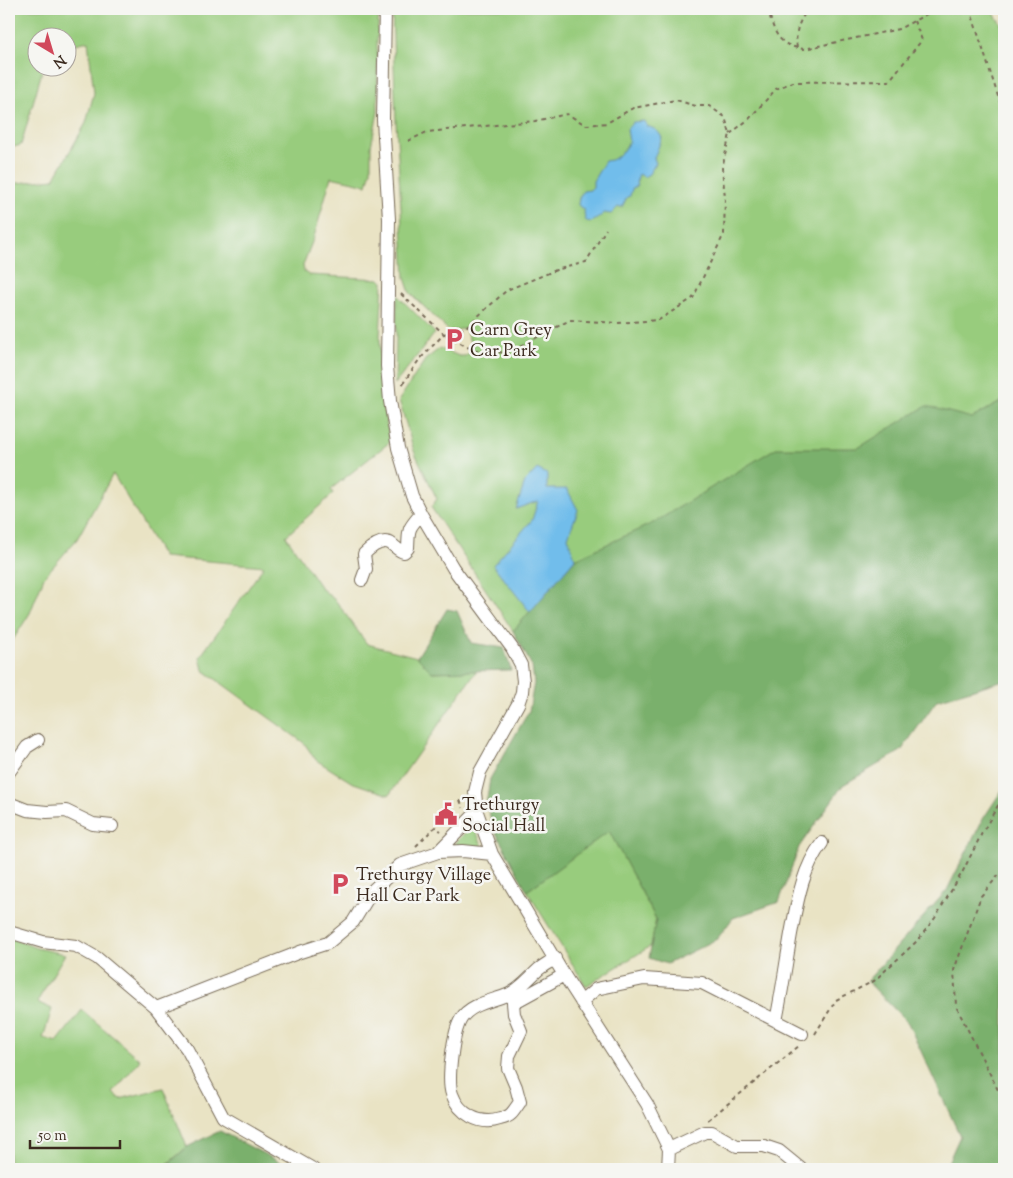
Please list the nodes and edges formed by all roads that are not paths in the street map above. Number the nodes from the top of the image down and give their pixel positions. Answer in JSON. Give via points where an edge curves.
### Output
{"nodes":[{"id":1,"x":386,"y":9,"type":"edge"},
{"id":2,"x":420,"y":514,"type":"junction"},
{"id":3,"x":362,"y":580,"type":"dead end"},
{"id":4,"x":38,"y":740,"type":"dead end"},
{"id":5,"x":9,"y":772,"type":"edge"},
{"id":6,"x":9,"y":803,"type":"edge"},
{"id":7,"x":477,"y":812,"type":"junction"},
{"id":8,"x":112,"y":826,"type":"dead end"},
{"id":9,"x":822,"y":843,"type":"dead end"},
{"id":10,"x":438,"y":852,"type":"junction"},
{"id":11,"x":492,"y":854,"type":"junction"},
{"id":12,"x":9,"y":932,"type":"edge"},
{"id":13,"x":555,"y":958,"type":"junction"},
{"id":14,"x":564,"y":974,"type":"junction"},
{"id":15,"x":581,"y":1002,"type":"junction"},
{"id":16,"x":156,"y":1008,"type":"junction"},
{"id":17,"x":776,"y":1021,"type":"junction"},
{"id":18,"x":804,"y":1039,"type":"road end"},
{"id":19,"x":669,"y":1149,"type":"junction"},
{"id":20,"x":313,"y":1169,"type":"edge"},
{"id":21,"x":668,"y":1169,"type":"edge"},
{"id":22,"x":801,"y":1169,"type":"edge"}],
"edges":[{"from":1,"to":2,"type":"street","via":[[383,120],[389,219],[387,366],[398,448]]},
{"from":2,"to":3,"type":"street","via":[[411,524],[407,534],[408,548],[404,552],[386,542],[364,554],[366,569]]},
{"from":2,"to":7,"type":"street","via":[[453,568],[521,665],[522,692],[480,772],[475,792]]},
{"from":4,"to":5,"type":"street","via":[[27,747]]},
{"from":6,"to":8,"type":"street","via":[[27,810],[66,811],[93,824]]},
{"from":7,"to":10,"type":"street"},
{"from":7,"to":11,"type":"street"},
{"from":9,"to":17,"type":"street","via":[[809,864],[797,900]]},
{"from":10,"to":11,"type":"street"},
{"from":10,"to":16,"type":"street","via":[[400,865],[372,891],[353,922],[328,943]]},
{"from":11,"to":13,"type":"street"},
{"from":12,"to":16,"type":"street","via":[[43,942],[76,946],[97,958]]},
{"from":13,"to":14,"type":"street"},
{"from":13,"to":14,"type":"street","via":[[508,995],[474,1008],[461,1019],[453,1043],[451,1093],[468,1116],[494,1121],[510,1116],[520,1102],[508,1068],[509,1056],[521,1031],[513,1003]]},
{"from":14,"to":15,"type":"street"},
{"from":15,"to":17,"type":"street","via":[[596,988],[644,979],[702,983]]},
{"from":15,"to":19,"type":"street","via":[[647,1104]]},
{"from":16,"to":20,"type":"street","via":[[187,1049],[223,1117]]},
{"from":17,"to":18,"type":"street"},
{"from":19,"to":21,"type":"street"},
{"from":19,"to":22,"type":"street","via":[[705,1132],[712,1132],[737,1146],[764,1146]]}]}
